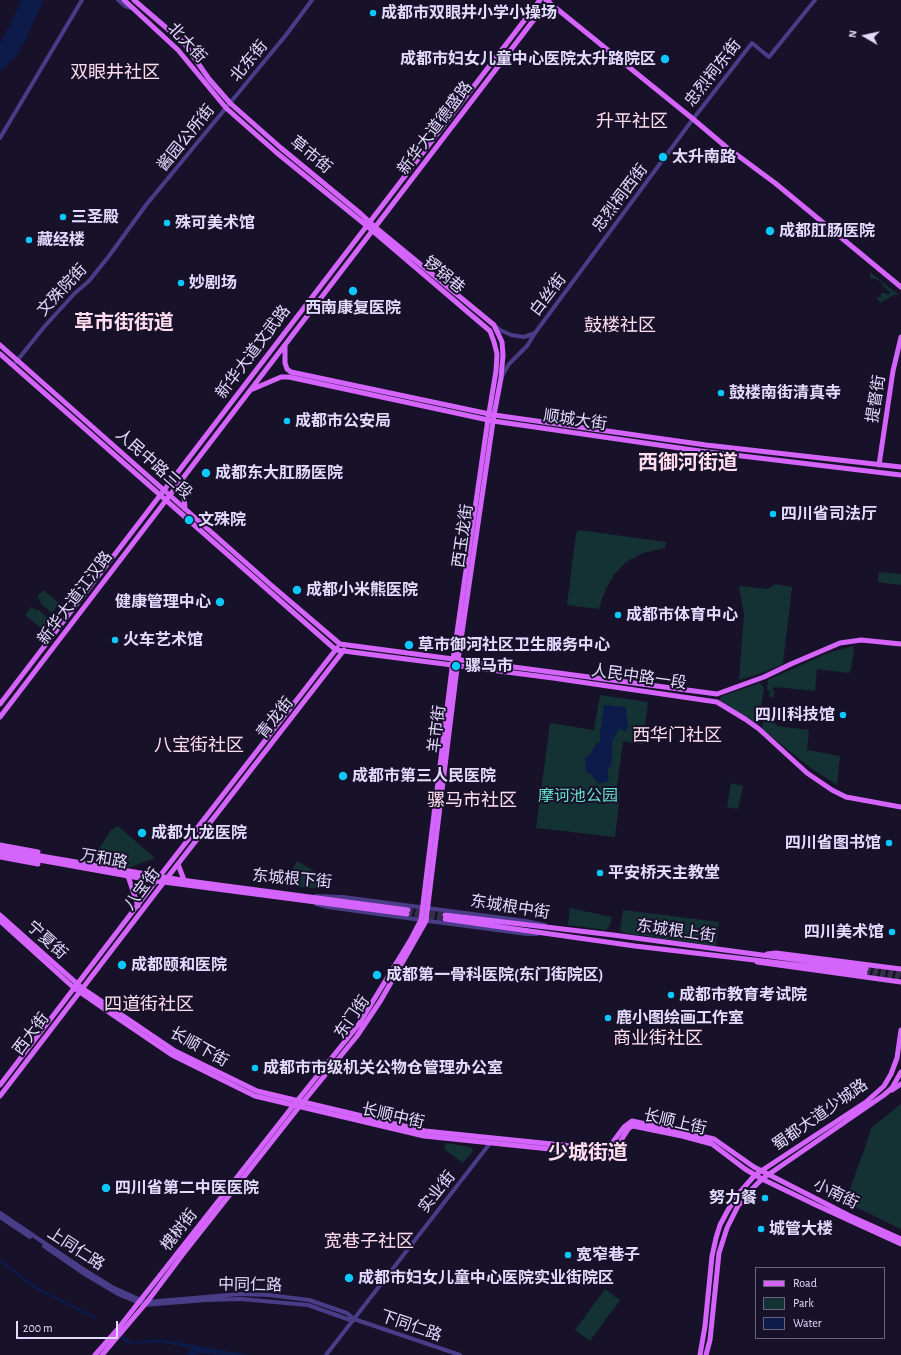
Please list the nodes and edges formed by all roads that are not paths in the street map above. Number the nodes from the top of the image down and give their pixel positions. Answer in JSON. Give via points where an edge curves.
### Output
{"nodes":[{"id":1,"x":82,"y":0,"type":"edge"},
{"id":2,"x":118,"y":0,"type":"edge"},
{"id":3,"x":124,"y":0,"type":"edge"},
{"id":4,"x":312,"y":0,"type":"edge"},
{"id":5,"x":540,"y":0,"type":"edge"},
{"id":6,"x":815,"y":0,"type":"edge"},
{"id":7,"x":136,"y":1,"type":"edge"},
{"id":8,"x":548,"y":1,"type":"edge"},
{"id":9,"x":133,"y":8,"type":"junction"},
{"id":10,"x":230,"y":103,"type":"junction"},
{"id":11,"x":226,"y":108,"type":"junction"},
{"id":12,"x":693,"y":119,"type":"junction"},
{"id":13,"x":0,"y":138,"type":"edge"},
{"id":14,"x":368,"y":224,"type":"junction"},
{"id":15,"x":128,"y":230,"type":"joint"},
{"id":16,"x":374,"y":230,"type":"junction"},
{"id":17,"x":580,"y":272,"type":"joint"},
{"id":18,"x":901,"y":287,"type":"edge"},
{"id":19,"x":494,"y":325,"type":"junction"},
{"id":20,"x":535,"y":333,"type":"junction"},
{"id":21,"x":901,"y":337,"type":"edge"},
{"id":22,"x":285,"y":344,"type":"junction"},
{"id":23,"x":0,"y":345,"type":"edge"},
{"id":24,"x":0,"y":354,"type":"edge"},
{"id":25,"x":17,"y":361,"type":"junction"},
{"id":26,"x":14,"y":366,"type":"junction"},
{"id":27,"x":501,"y":378,"type":"junction"},
{"id":28,"x":251,"y":390,"type":"junction"},
{"id":29,"x":491,"y":417,"type":"junction"},
{"id":30,"x":879,"y":465,"type":"junction"},
{"id":31,"x":901,"y":467,"type":"edge"},
{"id":32,"x":901,"y":475,"type":"edge"},
{"id":33,"x":183,"y":479,"type":"junction"},
{"id":34,"x":162,"y":492,"type":"junction"},
{"id":35,"x":168,"y":498,"type":"junction"},
{"id":36,"x":185,"y":509,"type":"junction"},
{"id":37,"x":340,"y":644,"type":"junction"},
{"id":38,"x":901,"y":644,"type":"edge"},
{"id":39,"x":347,"y":646,"type":"junction"},
{"id":40,"x":336,"y":650,"type":"junction"},
{"id":41,"x":343,"y":651,"type":"junction"},
{"id":42,"x":456,"y":660,"type":"junction"},
{"id":43,"x":455,"y":666,"type":"junction"},
{"id":44,"x":717,"y":694,"type":"junction"},
{"id":45,"x":716,"y":702,"type":"junction"},
{"id":46,"x":0,"y":704,"type":"edge"},
{"id":47,"x":0,"y":717,"type":"edge"},
{"id":48,"x":218,"y":802,"type":"joint"},
{"id":49,"x":223,"y":806,"type":"joint"},
{"id":50,"x":901,"y":807,"type":"edge"},
{"id":51,"x":0,"y":845,"type":"edge"},
{"id":52,"x":0,"y":848,"type":"edge"},
{"id":53,"x":0,"y":853,"type":"edge"},
{"id":54,"x":0,"y":857,"type":"edge"},
{"id":55,"x":64,"y":862,"type":"junction"},
{"id":56,"x":178,"y":864,"type":"junction"},
{"id":57,"x":128,"y":876,"type":"junction"},
{"id":58,"x":160,"y":876,"type":"junction"},
{"id":59,"x":166,"y":880,"type":"junction"},
{"id":60,"x":184,"y":880,"type":"junction"},
{"id":61,"x":156,"y":881,"type":"junction"},
{"id":62,"x":311,"y":899,"type":"junction"},
{"id":63,"x":138,"y":906,"type":"junction"},
{"id":64,"x":425,"y":908,"type":"junction"},
{"id":65,"x":407,"y":912,"type":"tunnel mouth"},
{"id":66,"x":0,"y":915,"type":"edge"},
{"id":67,"x":424,"y":920,"type":"junction"},
{"id":68,"x":0,"y":921,"type":"edge"},
{"id":69,"x":549,"y":927,"type":"junction"},
{"id":70,"x":594,"y":933,"type":"joint"},
{"id":71,"x":549,"y":934,"type":"junction"},
{"id":72,"x":593,"y":940,"type":"joint"},
{"id":73,"x":755,"y":954,"type":"junction"},
{"id":74,"x":748,"y":960,"type":"junction"},
{"id":75,"x":901,"y":969,"type":"edge"},
{"id":76,"x":901,"y":982,"type":"edge"},
{"id":77,"x":76,"y":986,"type":"junction"},
{"id":78,"x":81,"y":990,"type":"junction"},
{"id":79,"x":901,"y":1030,"type":"edge"},
{"id":80,"x":901,"y":1072,"type":"edge"},
{"id":81,"x":901,"y":1084,"type":"edge"},
{"id":82,"x":0,"y":1085,"type":"edge"},
{"id":83,"x":884,"y":1095,"type":"junction"},
{"id":84,"x":0,"y":1096,"type":"edge"},
{"id":85,"x":300,"y":1101,"type":"junction"},
{"id":86,"x":296,"y":1106,"type":"junction"},
{"id":87,"x":493,"y":1138,"type":"junction"},
{"id":88,"x":490,"y":1143,"type":"junction"},
{"id":89,"x":761,"y":1170,"type":"junction"},
{"id":90,"x":768,"y":1174,"type":"junction"},
{"id":91,"x":755,"y":1175,"type":"junction"},
{"id":92,"x":762,"y":1179,"type":"junction"},
{"id":93,"x":0,"y":1213,"type":"edge"},
{"id":94,"x":0,"y":1217,"type":"edge"},
{"id":95,"x":901,"y":1239,"type":"edge"},
{"id":96,"x":901,"y":1244,"type":"edge"},
{"id":97,"x":143,"y":1303,"type":"junction"},
{"id":98,"x":354,"y":1320,"type":"junction"},
{"id":99,"x":95,"y":1355,"type":"edge"},
{"id":100,"x":102,"y":1355,"type":"edge"},
{"id":101,"x":326,"y":1355,"type":"edge"},
{"id":102,"x":460,"y":1355,"type":"edge"},
{"id":103,"x":700,"y":1355,"type":"edge"},
{"id":104,"x":706,"y":1355,"type":"edge"}],
"edges":[{"from":1,"to":13,"type":"street"},
{"from":2,"to":9,"type":"street"},
{"from":3,"to":9,"type":"main road","name":"北大街"},
{"from":4,"to":10,"type":"street","name":"北东街"},
{"from":5,"to":14,"type":"main road","name":"新华大道德盛路"},
{"from":6,"to":12,"type":"street","name":"忠烈祠东街","via":[[769,57],[752,43]]},
{"from":7,"to":10,"type":"main road","name":"北大街","via":[[184,44]]},
{"from":8,"to":12,"type":"main road"},
{"from":8,"to":16,"type":"main road","name":"新华大道德盛路"},
{"from":9,"to":11,"type":"main road","name":"北大街","via":[[183,55]]},
{"from":10,"to":11,"type":"street","name":"北东街"},
{"from":10,"to":14,"type":"main road","name":"草市街"},
{"from":11,"to":14,"type":"main road","name":"草市街","via":[[277,153]]},
{"from":11,"to":15,"type":"street","name":"酱园公所街"},
{"from":12,"to":17,"type":"street","name":"忠烈祠西街"},
{"from":12,"to":18,"type":"main road"},
{"from":14,"to":16,"type":"main road","name":"草市街"},
{"from":14,"to":34,"type":"main road","name":"新华大道文武路"},
{"from":15,"to":25,"type":"street","name":"文殊院街","via":[[89,282],[75,293],[44,327]]},
{"from":16,"to":19,"type":"main road","name":"锣锅巷"},
{"from":16,"to":22,"type":"main road","name":"新华大道文武路"},
{"from":16,"to":29,"type":"main road","name":"锣锅巷","via":[[490,331],[497,354]]},
{"from":17,"to":20,"type":"street","name":"白丝街"},
{"from":19,"to":20,"type":"street","name":"白丝街","via":[[511,335],[524,337]]},
{"from":19,"to":27,"type":"main road","via":[[502,342]]},
{"from":20,"to":27,"type":"street","name":"白丝街","via":[[527,346],[509,364]]},
{"from":21,"to":30,"type":"main road","name":"提督街","via":[[893,371]]},
{"from":22,"to":28,"type":"main road","name":"新华大道文武路"},
{"from":22,"to":29,"type":"main road","name":"顺城大街","via":[[285,363],[291,372]]},
{"from":23,"to":25,"type":"main road","name":"人民中路三段"},
{"from":24,"to":26,"type":"main road","name":"人民中路三段"},
{"from":25,"to":26,"type":"street","name":"文殊院街"},
{"from":25,"to":34,"type":"main road","name":"人民中路三段"},
{"from":26,"to":34,"type":"main road","name":"人民中路三段"},
{"from":27,"to":29,"type":"main road"},
{"from":28,"to":29,"type":"main road","name":"顺城大街","via":[[281,376],[289,376]]},
{"from":28,"to":33,"type":"main road","name":"新华大道文武路"},
{"from":29,"to":30,"type":"main road","name":"顺城大街"},
{"from":29,"to":32,"type":"main road","name":"顺城大街","via":[[700,451]]},
{"from":29,"to":42,"type":"main road","name":"西玉龙街"},
{"from":30,"to":31,"type":"main road","name":"顺城大街"},
{"from":33,"to":35,"type":"main road","name":"新华大道文武路"},
{"from":33,"to":36,"type":"main road"},
{"from":34,"to":35,"type":"main road","name":"人民中路三段"},
{"from":34,"to":46,"type":"main road","name":"新华大道江汉路"},
{"from":35,"to":36,"type":"main road","name":"人民中路三段"},
{"from":35,"to":40,"type":"main road","name":"人民中路三段"},
{"from":35,"to":47,"type":"main road","name":"新华大道江汉路"},
{"from":36,"to":37,"type":"main road","name":"人民中路三段"},
{"from":37,"to":39,"type":"main road","name":"人民中路三段"},
{"from":37,"to":40,"type":"main road","name":"青龙街"},
{"from":38,"to":44,"type":"main road","name":"人民中路一段","via":[[861,640],[840,643],[764,677]]},
{"from":39,"to":41,"type":"main road","name":"青龙街"},
{"from":39,"to":42,"type":"main road","name":"人民中路一段"},
{"from":40,"to":41,"type":"main road"},
{"from":40,"to":48,"type":"main road","name":"青龙街"},
{"from":41,"to":43,"type":"main road","name":"人民中路一段"},
{"from":41,"to":49,"type":"main road","name":"青龙街"},
{"from":42,"to":43,"type":"main road","name":"羊市街"},
{"from":42,"to":44,"type":"main road","name":"人民中路一段"},
{"from":43,"to":45,"type":"main road","name":"人民中路一段"},
{"from":43,"to":64,"type":"main road","name":"羊市街"},
{"from":44,"to":45,"type":"main road"},
{"from":45,"to":50,"type":"main road","name":"人民中路一段","via":[[759,729],[807,773],[832,790],[846,797]]},
{"from":48,"to":58,"type":"main road","name":"八宝街"},
{"from":49,"to":56,"type":"main road","name":"八宝街"},
{"from":51,"to":55,"type":"main road","name":"万和路","via":[[40,852]]},
{"from":52,"to":55,"type":"main road","name":"万和路"},
{"from":53,"to":55,"type":"main road","name":"万和路"},
{"from":54,"to":55,"type":"main road","name":"万和路","via":[[40,864]]},
{"from":55,"to":57,"type":"main road","name":"万和路"},
{"from":55,"to":58,"type":"main road","name":"万和路"},
{"from":56,"to":59,"type":"main road","name":"八宝街"},
{"from":56,"to":60,"type":"main road"},
{"from":57,"to":61,"type":"main road","name":"万和路"},
{"from":57,"to":63,"type":"main road"},
{"from":58,"to":59,"type":"main road","name":"东城根下街"},
{"from":58,"to":61,"type":"main road","name":"八宝街"},
{"from":59,"to":60,"type":"main road","name":"东城根下街"},
{"from":59,"to":61,"type":"main road","name":"万和路"},
{"from":59,"to":62,"type":"main road","name":"东城根下街"},
{"from":59,"to":78,"type":"main road","name":"八宝街"},
{"from":60,"to":62,"type":"main road","name":"东城根下街"},
{"from":61,"to":63,"type":"main road","name":"八宝街"},
{"from":62,"to":64,"type":"street","name":"东城根下街","via":[[343,897]]},
{"from":62,"to":65,"type":"main road"},
{"from":62,"to":67,"type":"street","name":"东城根下街","via":[[328,907]]},
{"from":63,"to":77,"type":"main road","name":"八宝街"},
{"from":64,"to":67,"type":"main road","name":"羊市街"},
{"from":64,"to":69,"type":"street","name":"东城根中街","via":[[526,921]]},
{"from":66,"to":77,"type":"main road","name":"宁夏街"},
{"from":67,"to":71,"type":"street","name":"东城根中街","via":[[527,934]]},
{"from":67,"to":85,"type":"main road","name":"东门街","via":[[359,1024]]},
{"from":68,"to":77,"type":"main road","name":"宁夏街"},
{"from":69,"to":70,"type":"main road","name":"东城根中街"},
{"from":69,"to":71,"type":"main road","via":[[445,917]]},
{"from":70,"to":73,"type":"main road","name":"东城根上街"},
{"from":71,"to":72,"type":"main road","name":"东城根中街"},
{"from":72,"to":74,"type":"main road","name":"东城根上街"},
{"from":73,"to":74,"type":"main road","name":"东城根上街","via":[[866,971]]},
{"from":73,"to":75,"type":"main road","name":"东城根上街","via":[[776,953]]},
{"from":74,"to":76,"type":"main road","name":"东城根上街"},
{"from":77,"to":78,"type":"main road","name":"长顺下街"},
{"from":77,"to":82,"type":"main road","name":"西大街"},
{"from":78,"to":84,"type":"main road","name":"西大街"},
{"from":78,"to":85,"type":"main road","name":"长顺下街","via":[[175,1051],[252,1089]]},
{"from":78,"to":86,"type":"main road","name":"长顺下街","via":[[172,1055],[255,1096]]},
{"from":79,"to":89,"type":"main road","name":"蜀都大道少城路","via":[[897,1058],[884,1086],[866,1102]]},
{"from":80,"to":83,"type":"main road","name":"蜀都大道少城路","via":[[892,1088]]},
{"from":81,"to":83,"type":"main road"},
{"from":83,"to":90,"type":"main road","name":"蜀都大道少城路"},
{"from":85,"to":86,"type":"main road","name":"槐树街"},
{"from":85,"to":87,"type":"main road","name":"长顺中街","via":[[425,1131]]},
{"from":86,"to":88,"type":"main road","name":"长顺中街","via":[[424,1136]]},
{"from":86,"to":97,"type":"main road","name":"槐树街"},
{"from":87,"to":88,"type":"street","name":"实业街"},
{"from":87,"to":89,"type":"main road","name":"长顺上街","via":[[604,1149],[610,1146],[632,1120],[714,1139]]},
{"from":88,"to":91,"type":"main road","name":"长顺上街","via":[[606,1154],[612,1153],[634,1126],[712,1144]]},
{"from":88,"to":98,"type":"street","name":"实业街"},
{"from":89,"to":90,"type":"main road","name":"小南街"},
{"from":89,"to":91,"type":"main road","name":"蜀都大道少城路"},
{"from":90,"to":92,"type":"main road","name":"蜀都大道少城路"},
{"from":90,"to":95,"type":"main road","name":"小南街"},
{"from":91,"to":92,"type":"main road","name":"长顺上街"},
{"from":91,"to":103,"type":"main road","name":"蜀都大道少城路","via":[[728,1210],[716,1238]]},
{"from":92,"to":96,"type":"main road","name":"小南街"},
{"from":92,"to":104,"type":"main road","name":"蜀都大道少城路","via":[[732,1215],[723,1239]]},
{"from":93,"to":97,"type":"street","name":"上同仁路","via":[[89,1273]]},
{"from":94,"to":97,"type":"street","via":[[83,1273],[118,1294]]},
{"from":97,"to":98,"type":"street","name":"下同仁路","via":[[241,1299],[308,1305]]},
{"from":97,"to":99,"type":"main road","name":"槐树街"},
{"from":97,"to":100,"type":"main road","name":"槐树街"},
{"from":98,"to":101,"type":"street","name":"实业街"},
{"from":98,"to":102,"type":"street","name":"下同仁路"}]}
